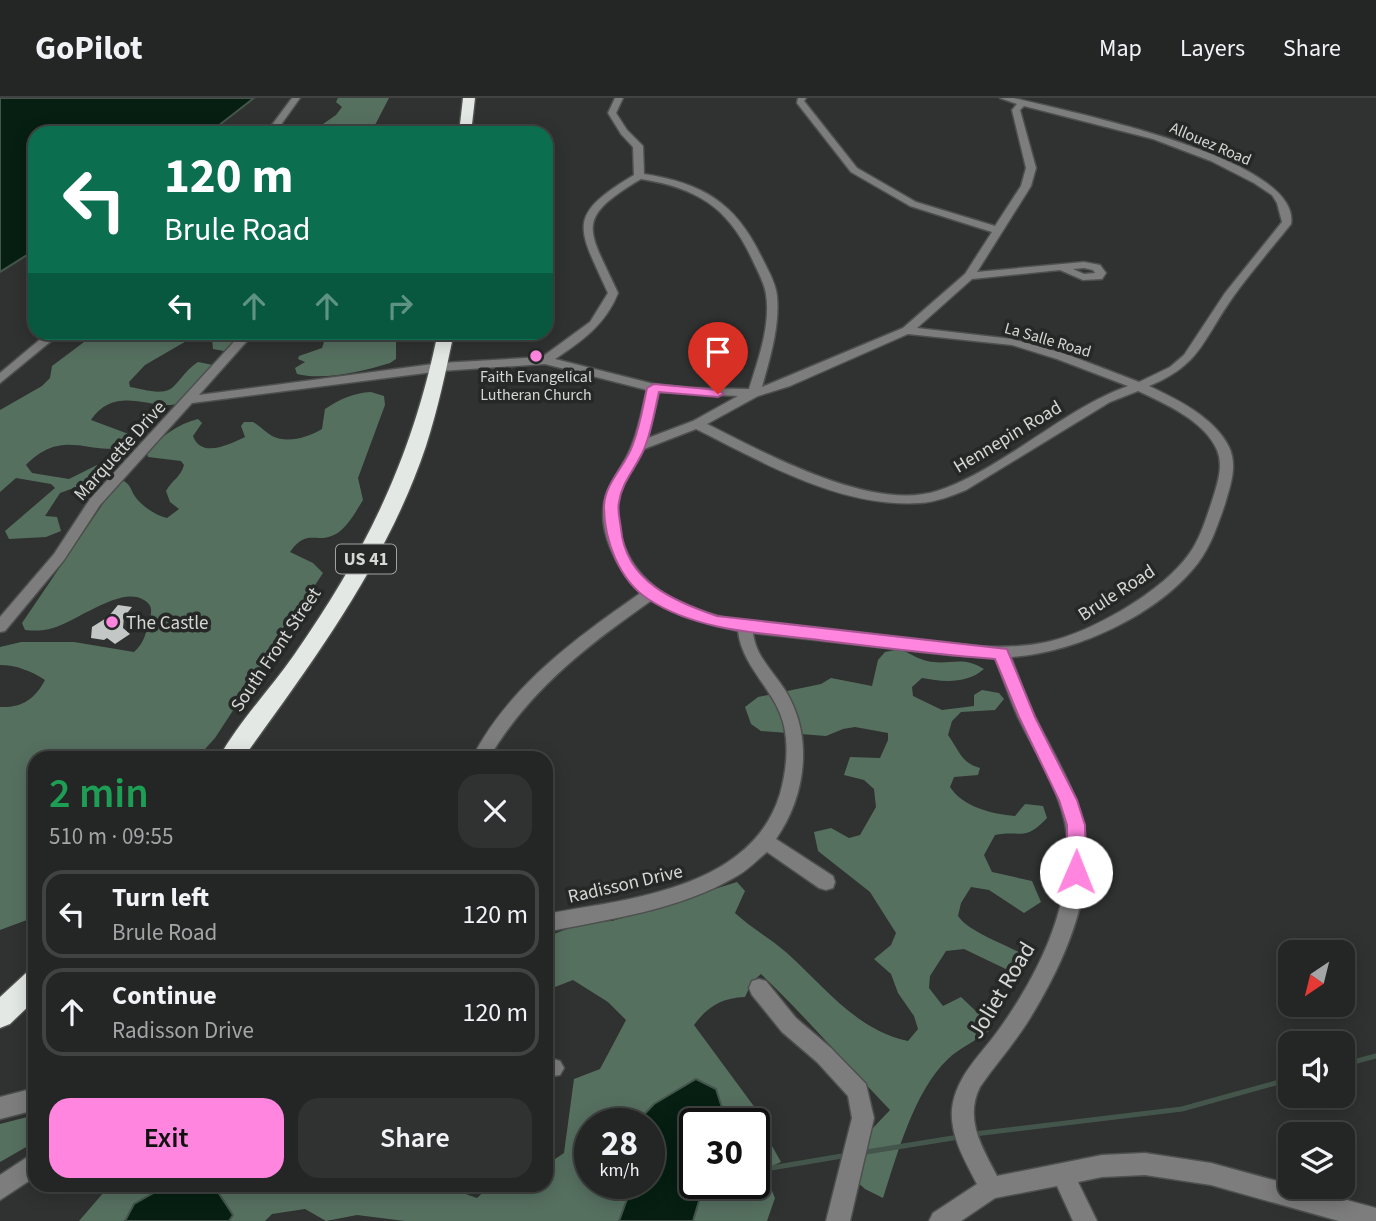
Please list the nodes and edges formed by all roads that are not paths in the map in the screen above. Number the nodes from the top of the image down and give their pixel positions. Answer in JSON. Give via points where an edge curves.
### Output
{"nodes":[{"id":1,"x":296,"y":98,"type":"edge"},
{"id":2,"x":469,"y":98,"type":"edge"},
{"id":3,"x":619,"y":98,"type":"edge"},
{"id":4,"x":802,"y":98,"type":"edge"},
{"id":5,"x":1004,"y":98,"type":"edge"},
{"id":6,"x":1022,"y":103,"type":"junction"},
{"id":7,"x":276,"y":126,"type":"edge"},
{"id":8,"x":467,"y":126,"type":"edge"},
{"id":9,"x":639,"y":176,"type":"junction"},
{"id":10,"x":996,"y":230,"type":"junction"},
{"id":11,"x":1062,"y":267,"type":"dead end"},
{"id":12,"x":969,"y":276,"type":"junction"},
{"id":13,"x":906,"y":330,"type":"junction"},
{"id":14,"x":47,"y":340,"type":"edge"},
{"id":15,"x":243,"y":340,"type":"edge"},
{"id":16,"x":445,"y":340,"type":"edge"},
{"id":17,"x":545,"y":360,"type":"junction"},
{"id":18,"x":441,"y":366,"type":"junction"},
{"id":19,"x":0,"y":379,"type":"edge"},
{"id":20,"x":1137,"y":386,"type":"junction"},
{"id":21,"x":654,"y":388,"type":"junction"},
{"id":22,"x":754,"y":393,"type":"junction"},
{"id":23,"x":189,"y":400,"type":"junction"},
{"id":24,"x":697,"y":424,"type":"junction"},
{"id":25,"x":639,"y":446,"type":"junction"},
{"id":26,"x":650,"y":594,"type":"junction"},
{"id":27,"x":0,"y":627,"type":"edge"},
{"id":28,"x":745,"y":627,"type":"junction"},
{"id":29,"x":1001,"y":653,"type":"junction"},
{"id":30,"x":235,"y":751,"type":"edge"},
{"id":31,"x":484,"y":751,"type":"edge"},
{"id":32,"x":764,"y":841,"type":"junction"},
{"id":33,"x":827,"y":882,"type":"dead end"},
{"id":34,"x":553,"y":921,"type":"edge"},
{"id":35,"x":759,"y":988,"type":"dead end"},
{"id":36,"x":28,"y":989,"type":"edge"},
{"id":37,"x":0,"y":1015,"type":"edge"},
{"id":38,"x":28,"y":1102,"type":"edge"},
{"id":39,"x":0,"y":1108,"type":"edge"},
{"id":40,"x":28,"y":1168,"type":"edge"},
{"id":41,"x":1062,"y":1173,"type":"junction"},
{"id":42,"x":991,"y":1188,"type":"junction"},
{"id":43,"x":0,"y":1189,"type":"edge"},
{"id":44,"x":1376,"y":1220,"type":"edge"},
{"id":45,"x":838,"y":1221,"type":"edge"},
{"id":46,"x":941,"y":1221,"type":"edge"},
{"id":47,"x":1085,"y":1221,"type":"edge"}],
"edges":[{"from":1,"to":7,"type":"street"},
{"from":2,"to":8,"type":"highway"},
{"from":3,"to":9,"type":"street","via":[[612,113],[638,146]]},
{"from":4,"to":10,"type":"street","via":[[854,170],[913,204]]},
{"from":5,"to":6,"type":"street","name":"Allouez Road"},
{"from":6,"to":10,"type":"street","via":[[1016,110],[1031,168],[1026,186]]},
{"from":6,"to":20,"type":"street","name":"Allouez Road","via":[[1124,127],[1225,163],[1264,185],[1284,209],[1287,222],[1223,302],[1184,362]]},
{"from":9,"to":17,"type":"street","via":[[614,190],[588,215],[586,237],[613,293],[609,305],[595,325]]},
{"from":9,"to":22,"type":"street","via":[[702,191],[728,211],[755,254],[773,295],[765,355]]},
{"from":10,"to":12,"type":"street"},
{"from":11,"to":12,"type":"street"},
{"from":12,"to":13,"type":"street"},
{"from":13,"to":20,"type":"street","name":"La Salle Road","via":[[1012,342]]},
{"from":13,"to":22,"type":"street"},
{"from":14,"to":19,"type":"street"},
{"from":15,"to":23,"type":"street"},
{"from":16,"to":18,"type":"highway","name":"South Front Street","number":"US 41"},
{"from":17,"to":18,"type":"street","name":"Marquette Drive"},
{"from":17,"to":21,"type":"street"},
{"from":18,"to":23,"type":"street","name":"Marquette Drive"},
{"from":18,"to":30,"type":"highway","name":"South Front Street","number":"US 41","via":[[422,435],[368,556],[295,673]]},
{"from":20,"to":24,"type":"street","name":"Hennepin Road","via":[[957,488],[925,499],[884,499],[846,490],[755,454]]},
{"from":20,"to":29,"type":"street","name":"Brule Road","via":[[1205,426],[1226,456],[1228,470],[1201,544],[1178,575],[1104,627],[1046,648]]},
{"from":21,"to":22,"type":"street"},
{"from":21,"to":25,"type":"street"},
{"from":22,"to":24,"type":"street"},
{"from":23,"to":27,"type":"street","name":"Marquette Drive","via":[[95,502],[59,557]]},
{"from":24,"to":25,"type":"street"},
{"from":25,"to":26,"type":"street","via":[[617,485],[612,519],[623,559]]},
{"from":26,"to":28,"type":"street","via":[[698,617]]},
{"from":26,"to":31,"type":"street","via":[[530,686],[496,727]]},
{"from":28,"to":29,"type":"street","name":"Brule Road"},
{"from":28,"to":32,"type":"street","name":"Radisson Drive","via":[[745,645],[781,697],[794,740],[790,796],[784,815]]},
{"from":29,"to":42,"type":"street","name":"Joliet Road","via":[[1068,800],[1077,848],[1063,929],[1040,982],[970,1084],[963,1109],[964,1134]]},
{"from":32,"to":33,"type":"street"},
{"from":32,"to":34,"type":"street","name":"Radisson Drive","via":[[739,867],[698,887]]},
{"from":35,"to":45,"type":"street","via":[[789,1025],[858,1091],[863,1118]]},
{"from":36,"to":37,"type":"highway"},
{"from":38,"to":39,"type":"street"},
{"from":40,"to":43,"type":"street"},
{"from":41,"to":42,"type":"street"},
{"from":41,"to":44,"type":"street","via":[[1102,1166],[1158,1166],[1211,1174]]},
{"from":41,"to":47,"type":"street"},
{"from":42,"to":46,"type":"street"}]}
